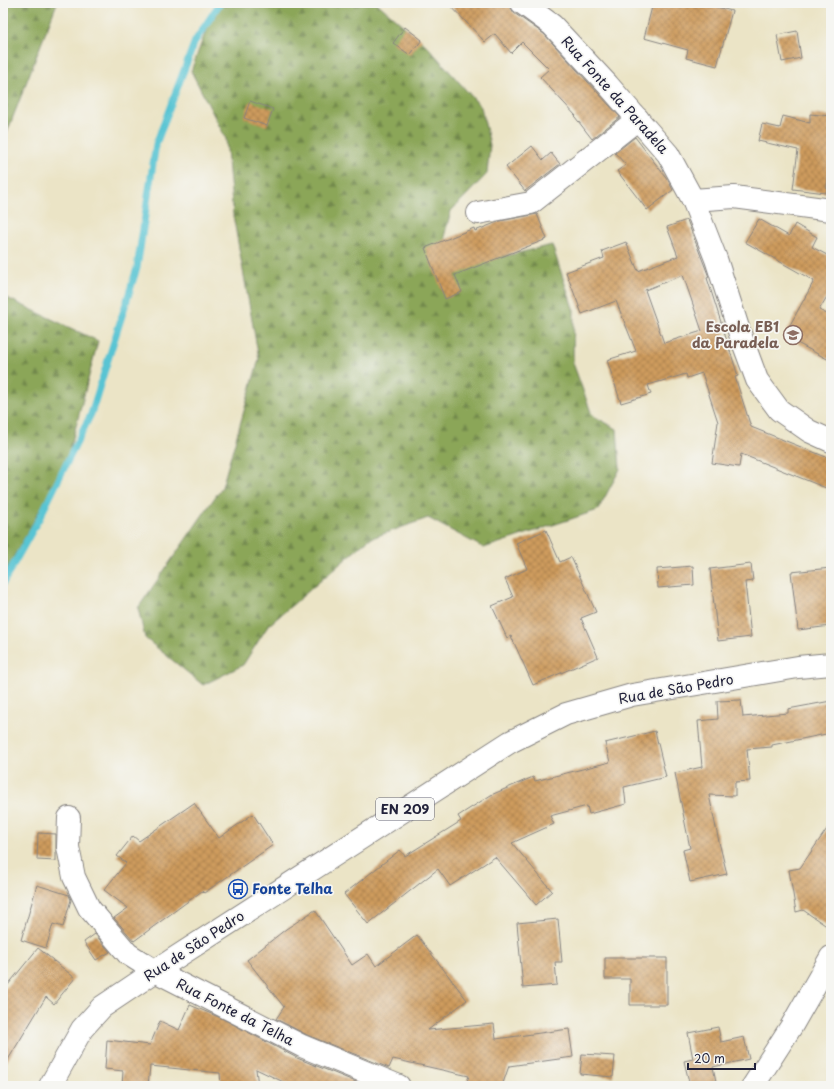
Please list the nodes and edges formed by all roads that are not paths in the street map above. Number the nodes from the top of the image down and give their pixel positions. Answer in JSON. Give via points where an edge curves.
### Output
{"nodes":[{"id":1,"x":522,"y":3,"type":"edge"},
{"id":2,"x":638,"y":120,"type":"junction"},
{"id":3,"x":693,"y":200,"type":"junction"},
{"id":4,"x":831,"y":210,"type":"edge"},
{"id":5,"x":478,"y":213,"type":"dead end"},
{"id":6,"x":831,"y":441,"type":"edge"},
{"id":7,"x":831,"y":664,"type":"edge"},
{"id":8,"x":69,"y":818,"type":"dead end"},
{"id":9,"x":831,"y":957,"type":"edge"},
{"id":10,"x":155,"y":971,"type":"junction"},
{"id":11,"x":50,"y":1086,"type":"edge"},
{"id":12,"x":399,"y":1086,"type":"edge"},
{"id":13,"x":753,"y":1086,"type":"edge"}],
"edges":[{"from":1,"to":2,"type":"street","name":"Rua Fonte da Paradela","via":[[552,25]]},
{"from":2,"to":3,"type":"street","name":"Rua Fonte da Paradela","via":[[668,154]]},
{"from":2,"to":5,"type":"street","via":[[531,204]]},
{"from":3,"to":4,"type":"street","via":[[734,197]]},
{"from":3,"to":6,"type":"street","name":"Rua Fonte da Paradela","via":[[716,258],[757,380],[778,410],[809,431]]},
{"from":7,"to":10,"type":"street","name":"Rua de São Pedro","number":"EN 209","via":[[632,695],[566,714],[510,742]]},
{"from":8,"to":10,"type":"street","name":"Rua Fonte da Telha","via":[[68,847],[74,877],[89,908],[128,954]]},
{"from":9,"to":13,"type":"street"},
{"from":10,"to":11,"type":"street","name":"Rua de São Pedro","number":"EN 209","via":[[102,1007],[82,1029]]},
{"from":10,"to":12,"type":"street","name":"Rua Fonte da Telha","via":[[302,1046]]}]}
